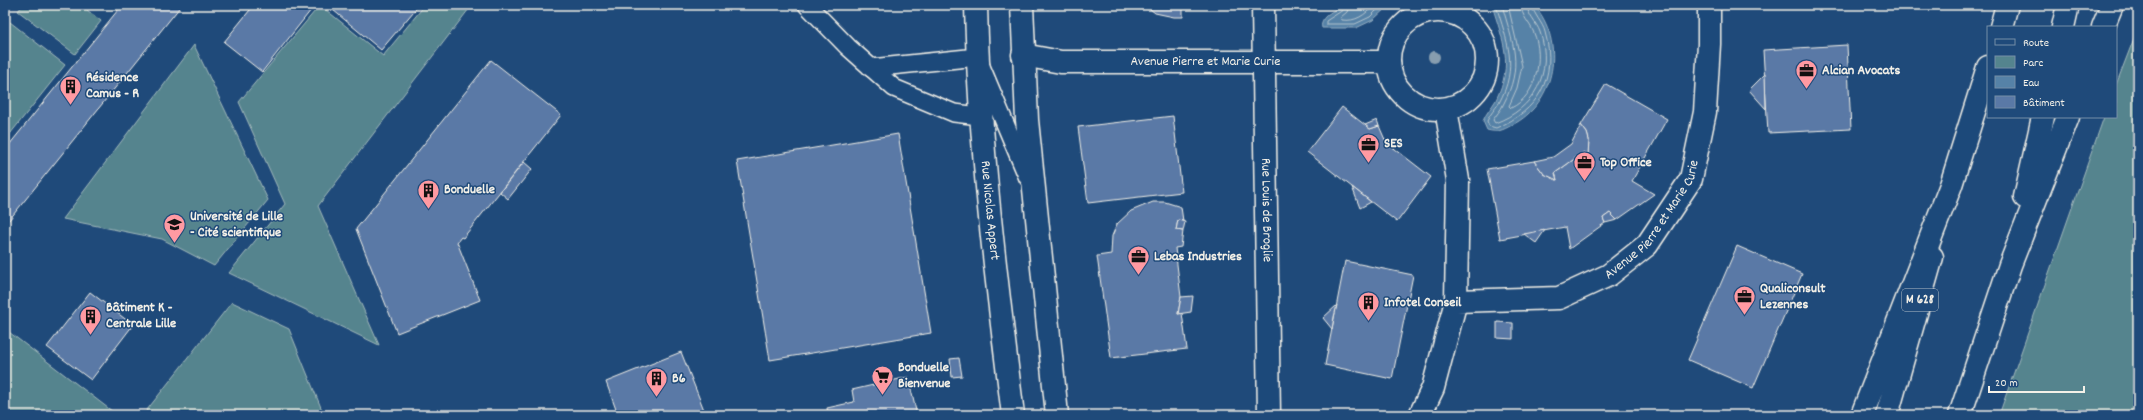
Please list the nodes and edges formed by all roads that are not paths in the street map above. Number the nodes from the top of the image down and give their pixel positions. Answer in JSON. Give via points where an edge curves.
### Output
{"nodes":[{"id":1,"x":807,"y":5,"type":"edge"},
{"id":2,"x":976,"y":5,"type":"edge"},
{"id":3,"x":1022,"y":5,"type":"edge"},
{"id":4,"x":1263,"y":5,"type":"edge"},
{"id":5,"x":1709,"y":5,"type":"edge"},
{"id":6,"x":2008,"y":5,"type":"edge"},
{"id":7,"x":2068,"y":5,"type":"edge"},
{"id":8,"x":2112,"y":5,"type":"edge"},
{"id":9,"x":1454,"y":9,"type":"edge"},
{"id":10,"x":2001,"y":26,"type":"edge"},
{"id":11,"x":2063,"y":26,"type":"edge"},
{"id":12,"x":2104,"y":26,"type":"edge"},
{"id":13,"x":1023,"y":55,"type":"junction"},
{"id":14,"x":977,"y":57,"type":"junction"},
{"id":15,"x":1264,"y":60,"type":"junction"},
{"id":16,"x":1389,"y":62,"type":"junction"},
{"id":17,"x":871,"y":68,"type":"junction"},
{"id":18,"x":1987,"y":70,"type":"edge"},
{"id":19,"x":1446,"y":109,"type":"junction"},
{"id":20,"x":980,"y":116,"type":"junction"},
{"id":21,"x":2043,"y":118,"type":"edge"},
{"id":22,"x":2068,"y":118,"type":"edge"},
{"id":23,"x":1951,"y":185,"type":"junction"},
{"id":24,"x":1035,"y":193,"type":"junction"},
{"id":25,"x":2010,"y":265,"type":"junction"},
{"id":26,"x":1456,"y":300,"type":"junction"},
{"id":27,"x":1013,"y":415,"type":"edge"},
{"id":28,"x":1057,"y":415,"type":"edge"},
{"id":29,"x":1269,"y":415,"type":"edge"},
{"id":30,"x":1420,"y":415,"type":"edge"},
{"id":31,"x":1862,"y":415,"type":"edge"},
{"id":32,"x":1887,"y":415,"type":"edge"},
{"id":33,"x":1960,"y":415,"type":"edge"}],
"edges":[{"from":1,"to":17,"type":"lane"},
{"from":2,"to":14,"type":"main road","name":"Rue Nicolas Appert"},
{"from":3,"to":13,"type":"main road"},
{"from":4,"to":15,"type":"main road","name":"Rue Louis de Broglie"},
{"from":5,"to":26,"type":"main road","name":"Avenue Pierre et Marie Curie","via":[[1705,112],[1691,179],[1647,245],[1608,275],[1559,298]]},
{"from":6,"to":10,"type":"main road"},
{"from":7,"to":11,"type":"main road"},
{"from":8,"to":12,"type":"main road"},
{"from":9,"to":16,"type":"main road","via":[[1423,13],[1408,20],[1397,32],[1390,46]]},
{"from":9,"to":19,"type":"main road","via":[[1479,33],[1486,48],[1487,64],[1483,80],[1474,93],[1462,104]]},
{"from":13,"to":15,"type":"main road","name":"Avenue Pierre et Marie Curie","via":[[1061,62]]},
{"from":13,"to":24,"type":"main road"},
{"from":14,"to":17,"type":"lane"},
{"from":14,"to":20,"type":"main road","name":"Rue Nicolas Appert"},
{"from":14,"to":24,"type":"lane"},
{"from":15,"to":16,"type":"main road","name":"Avenue Pierre et Marie Curie"},
{"from":15,"to":29,"type":"main road","name":"Rue Louis de Broglie"},
{"from":16,"to":19,"type":"main road","via":[[1392,78],[1401,93],[1430,109]]},
{"from":17,"to":20,"type":"lane","via":[[894,88],[954,114]]},
{"from":18,"to":23,"type":"main road","number":"M 628"},
{"from":19,"to":26,"type":"main road","via":[[1458,180]]},
{"from":20,"to":27,"type":"main road","name":"Rue Nicolas Appert","via":[[986,190]]},
{"from":21,"to":25,"type":"main road"},
{"from":22,"to":25,"type":"main road"},
{"from":23,"to":31,"type":"main road"},
{"from":23,"to":32,"type":"main road","number":"M 628"},
{"from":24,"to":28,"type":"main road"},
{"from":25,"to":33,"type":"main road"},
{"from":26,"to":30,"type":"main road","via":[[1433,388]]}]}
